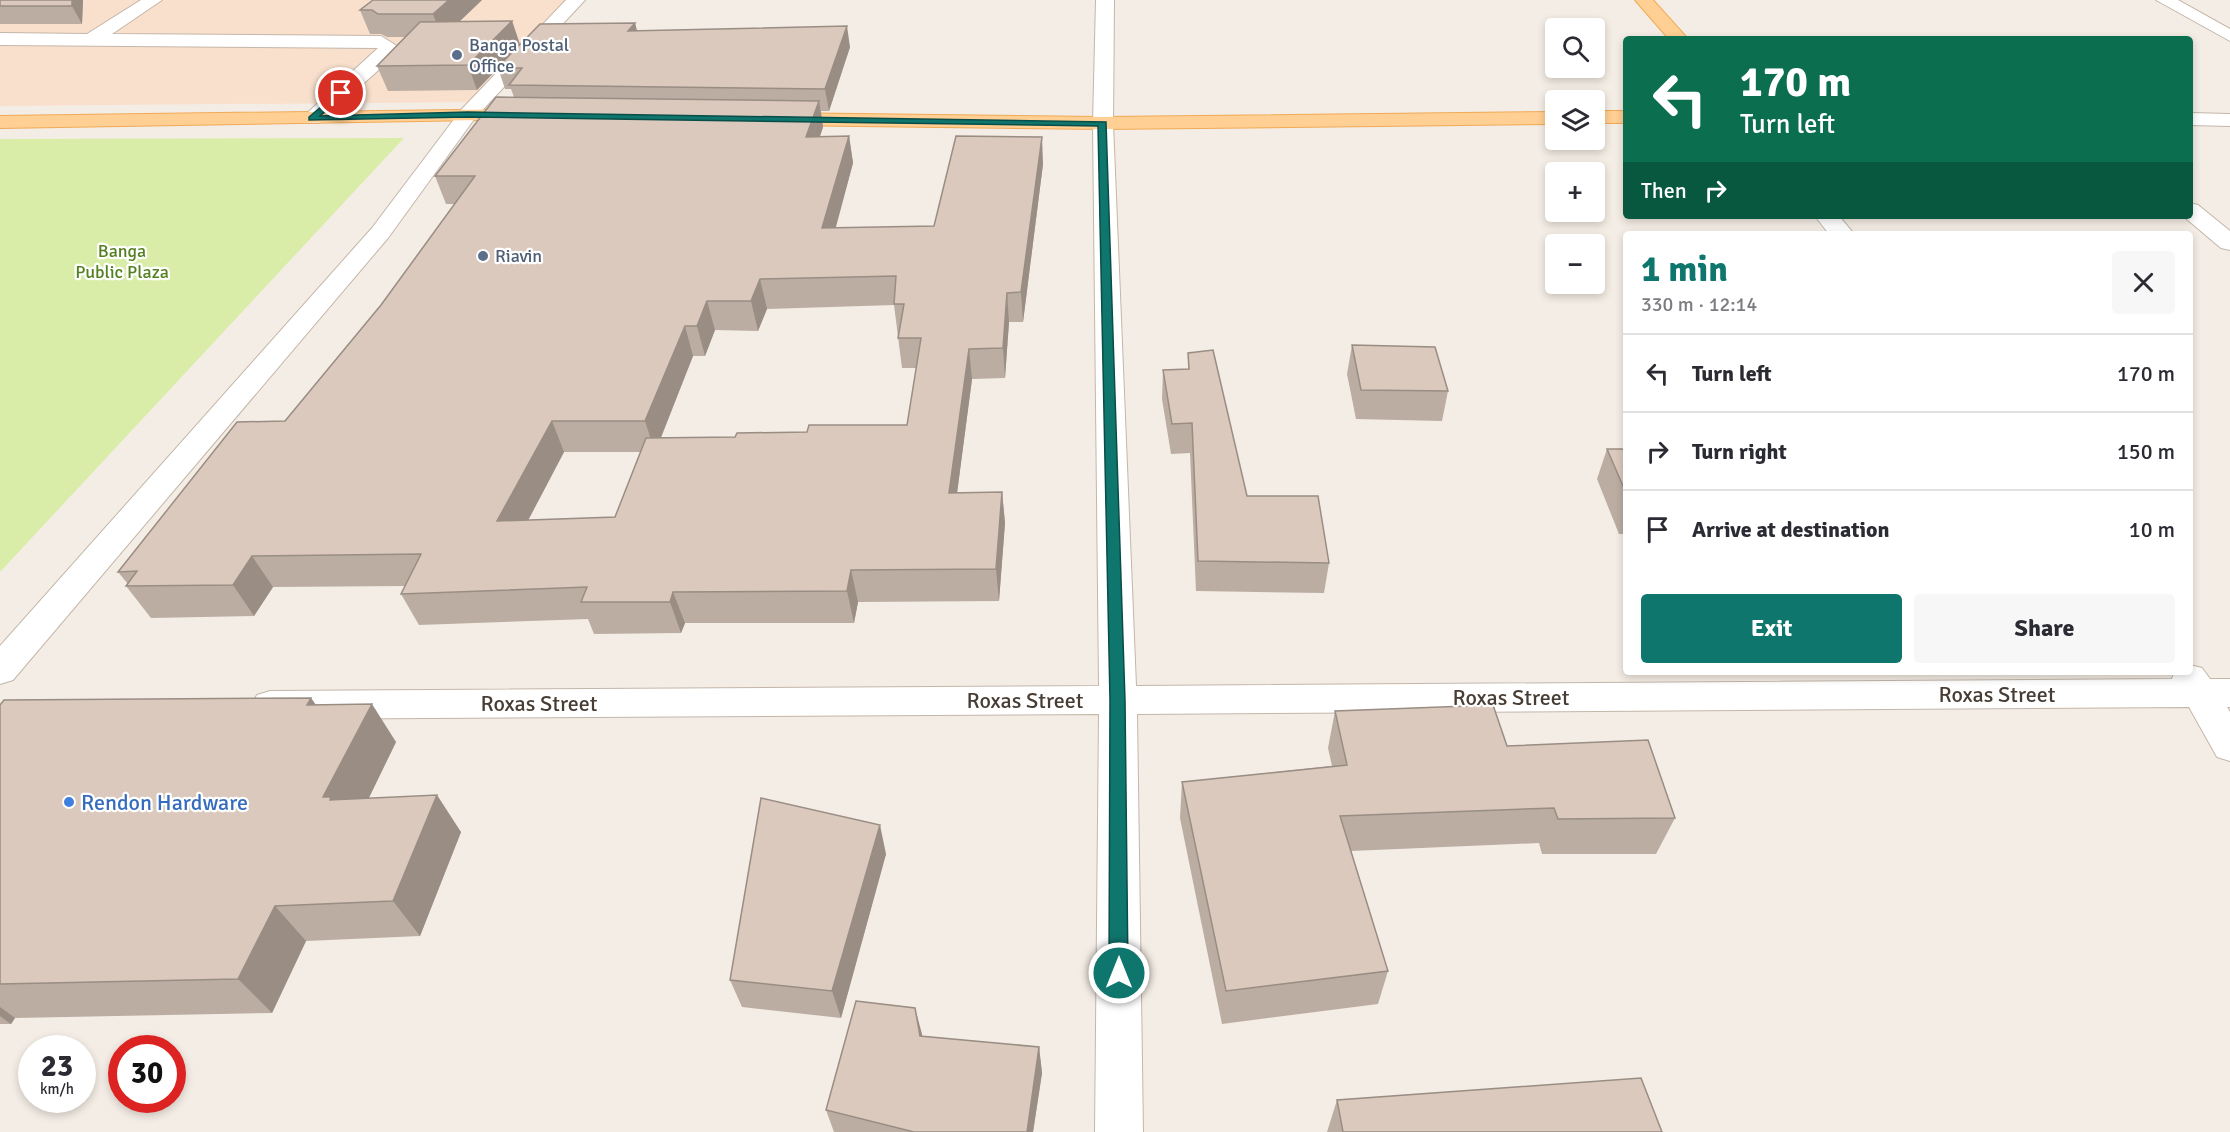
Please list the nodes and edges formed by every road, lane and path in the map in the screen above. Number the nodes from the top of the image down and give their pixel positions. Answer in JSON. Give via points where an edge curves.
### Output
{"nodes":[{"id":1,"x":153,"y":0,"type":"edge"},
{"id":2,"x":576,"y":0,"type":"edge"},
{"id":3,"x":1105,"y":0,"type":"edge"},
{"id":4,"x":1644,"y":0,"type":"edge"},
{"id":5,"x":2166,"y":0,"type":"edge"},
{"id":6,"x":1676,"y":36,"type":"edge"},
{"id":7,"x":2230,"y":36,"type":"edge"},
{"id":8,"x":94,"y":38,"type":"junction"},
{"id":9,"x":0,"y":39,"type":"edge"},
{"id":10,"x":468,"y":114,"type":"junction"},
{"id":11,"x":552,"y":115,"type":"edge"},
{"id":12,"x":1605,"y":117,"type":"edge"},
{"id":13,"x":1623,"y":117,"type":"edge"},
{"id":14,"x":312,"y":118,"type":"junction"},
{"id":15,"x":755,"y":118,"type":"edge"},
{"id":16,"x":1545,"y":118,"type":"edge"},
{"id":17,"x":2193,"y":119,"type":"edge"},
{"id":18,"x":2230,"y":120,"type":"edge"},
{"id":19,"x":0,"y":122,"type":"edge"},
{"id":20,"x":1103,"y":123,"type":"junction"},
{"id":21,"x":2193,"y":212,"type":"edge"},
{"id":22,"x":1830,"y":219,"type":"edge"},
{"id":23,"x":1840,"y":231,"type":"edge"},
{"id":24,"x":2230,"y":243,"type":"edge"},
{"id":25,"x":0,"y":670,"type":"edge"},
{"id":26,"x":2205,"y":686,"type":"edge"},
{"id":27,"x":1118,"y":700,"type":"junction"},
{"id":28,"x":238,"y":705,"type":"edge"},
{"id":29,"x":2230,"y":746,"type":"edge"},
{"id":30,"x":1119,"y":1132,"type":"edge"}],
"edges":[{"from":1,"to":8,"type":"street"},
{"from":2,"to":10,"type":"street"},
{"from":3,"to":20,"type":"street"},
{"from":4,"to":6,"type":"main road"},
{"from":5,"to":7,"type":"street"},
{"from":8,"to":9,"type":"street"},
{"from":8,"to":14,"type":"street","via":[[381,42],[388,46],[385,54]]},
{"from":10,"to":11,"type":"main road"},
{"from":10,"to":14,"type":"main road"},
{"from":10,"to":25,"type":"street","via":[[380,233]]},
{"from":12,"to":13,"type":"main road"},
{"from":14,"to":19,"type":"main road"},
{"from":15,"to":20,"type":"main road"},
{"from":16,"to":20,"type":"main road"},
{"from":17,"to":18,"type":"street"},
{"from":20,"to":27,"type":"street"},
{"from":21,"to":24,"type":"street"},
{"from":22,"to":23,"type":"street"},
{"from":26,"to":27,"type":"street","name":"Roxas Street"},
{"from":26,"to":29,"type":"street"},
{"from":27,"to":28,"type":"street","name":"Roxas Street"},
{"from":27,"to":30,"type":"street"}]}
